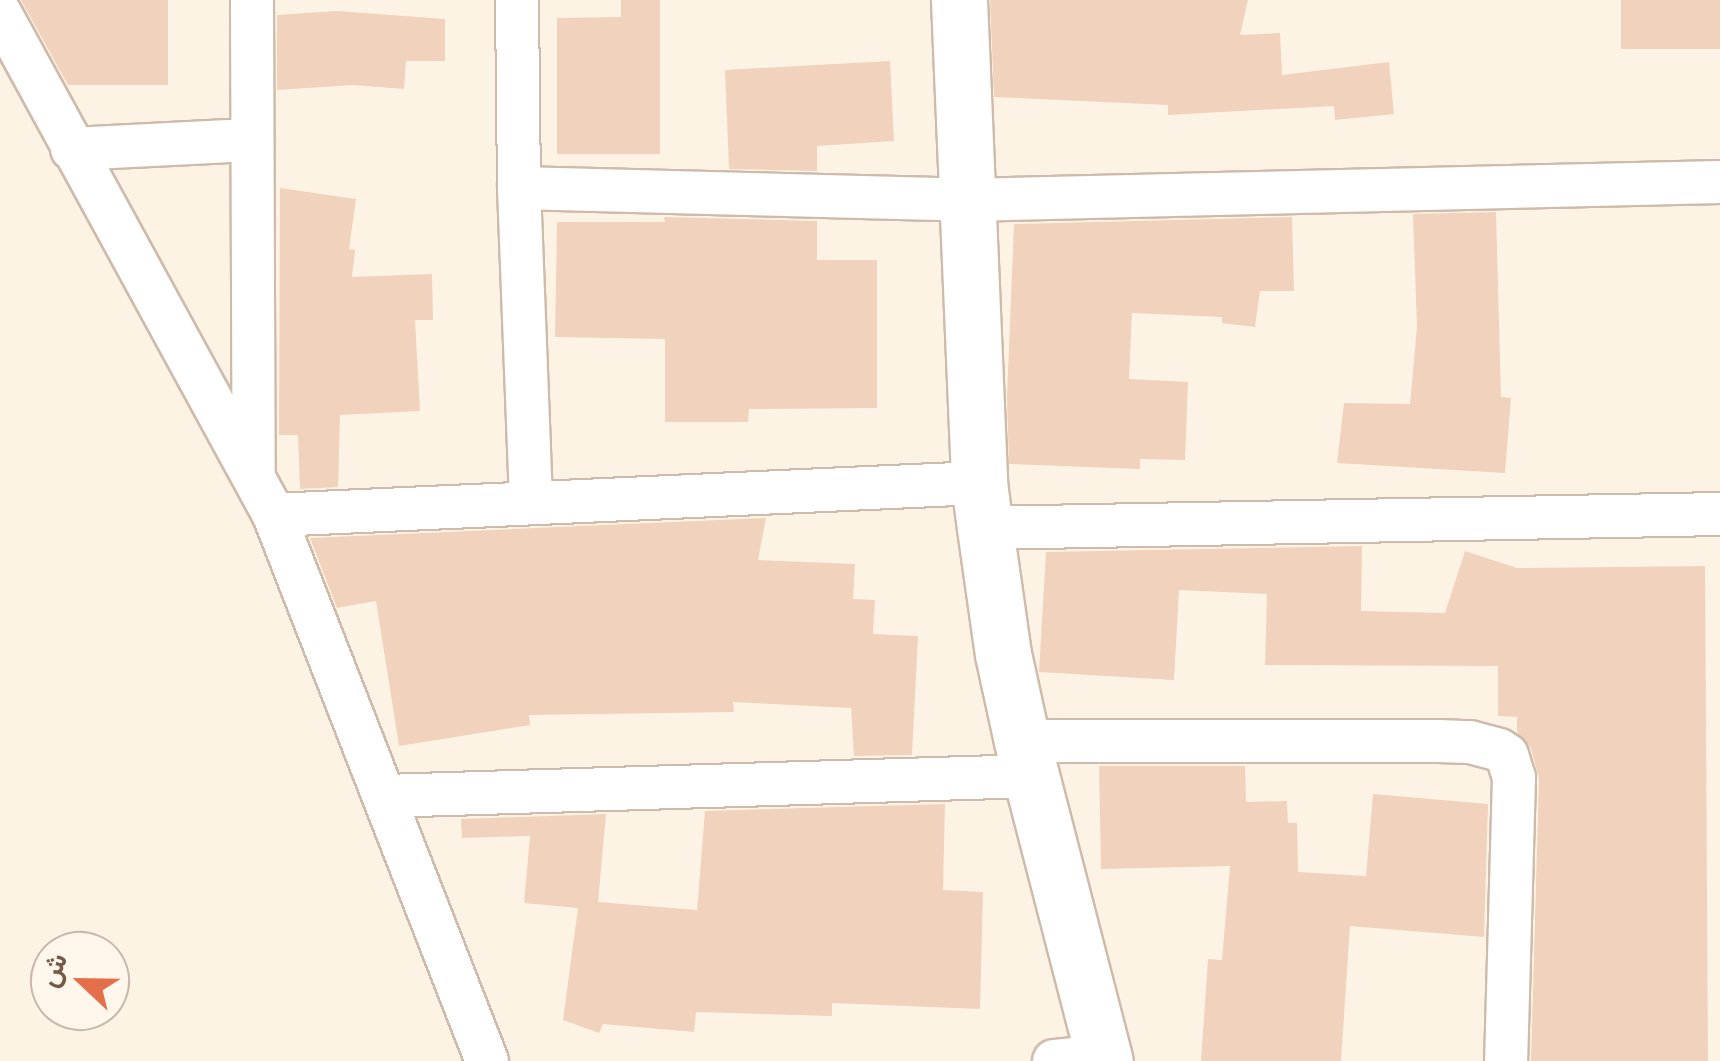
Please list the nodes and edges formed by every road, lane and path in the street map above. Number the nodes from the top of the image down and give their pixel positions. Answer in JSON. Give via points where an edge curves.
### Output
{"nodes":[{"id":1,"x":252,"y":0,"type":"edge"},
{"id":2,"x":517,"y":0,"type":"edge"},
{"id":3,"x":960,"y":0,"type":"edge"},
{"id":4,"x":0,"y":14,"type":"edge"},
{"id":5,"x":252,"y":140,"type":"junction"},
{"id":6,"x":72,"y":149,"type":"junction"},
{"id":7,"x":1720,"y":182,"type":"edge"},
{"id":8,"x":519,"y":188,"type":"junction"},
{"id":9,"x":966,"y":200,"type":"junction"},
{"id":10,"x":254,"y":476,"type":"junction"},
{"id":11,"x":532,"y":500,"type":"junction"},
{"id":12,"x":982,"y":506,"type":"junction"},
{"id":13,"x":1720,"y":514,"type":"edge"},
{"id":14,"x":274,"y":515,"type":"junction"},
{"id":15,"x":1026,"y":758,"type":"junction"},
{"id":16,"x":384,"y":796,"type":"junction"},
{"id":17,"x":492,"y":1056,"type":"edge"},
{"id":18,"x":1088,"y":1059,"type":"edge"},
{"id":19,"x":1506,"y":1061,"type":"edge"}],
"edges":[{"from":1,"to":5,"type":"street"},
{"from":2,"to":8,"type":"street"},
{"from":3,"to":9,"type":"main road"},
{"from":4,"to":6,"type":"street"},
{"from":5,"to":6,"type":"street"},
{"from":5,"to":10,"type":"street"},
{"from":6,"to":10,"type":"street"},
{"from":7,"to":9,"type":"street"},
{"from":8,"to":9,"type":"street"},
{"from":8,"to":11,"type":"street"},
{"from":9,"to":12,"type":"main road"},
{"from":10,"to":14,"type":"street"},
{"from":11,"to":12,"type":"street"},
{"from":11,"to":14,"type":"street"},
{"from":12,"to":13,"type":"street"},
{"from":12,"to":15,"type":"main road"},
{"from":14,"to":16,"type":"street"},
{"from":15,"to":16,"type":"street"},
{"from":15,"to":18,"type":"main road"},
{"from":15,"to":19,"type":"street","via":[[1438,741],[1499,750],[1514,778]]},
{"from":16,"to":17,"type":"street"}]}
